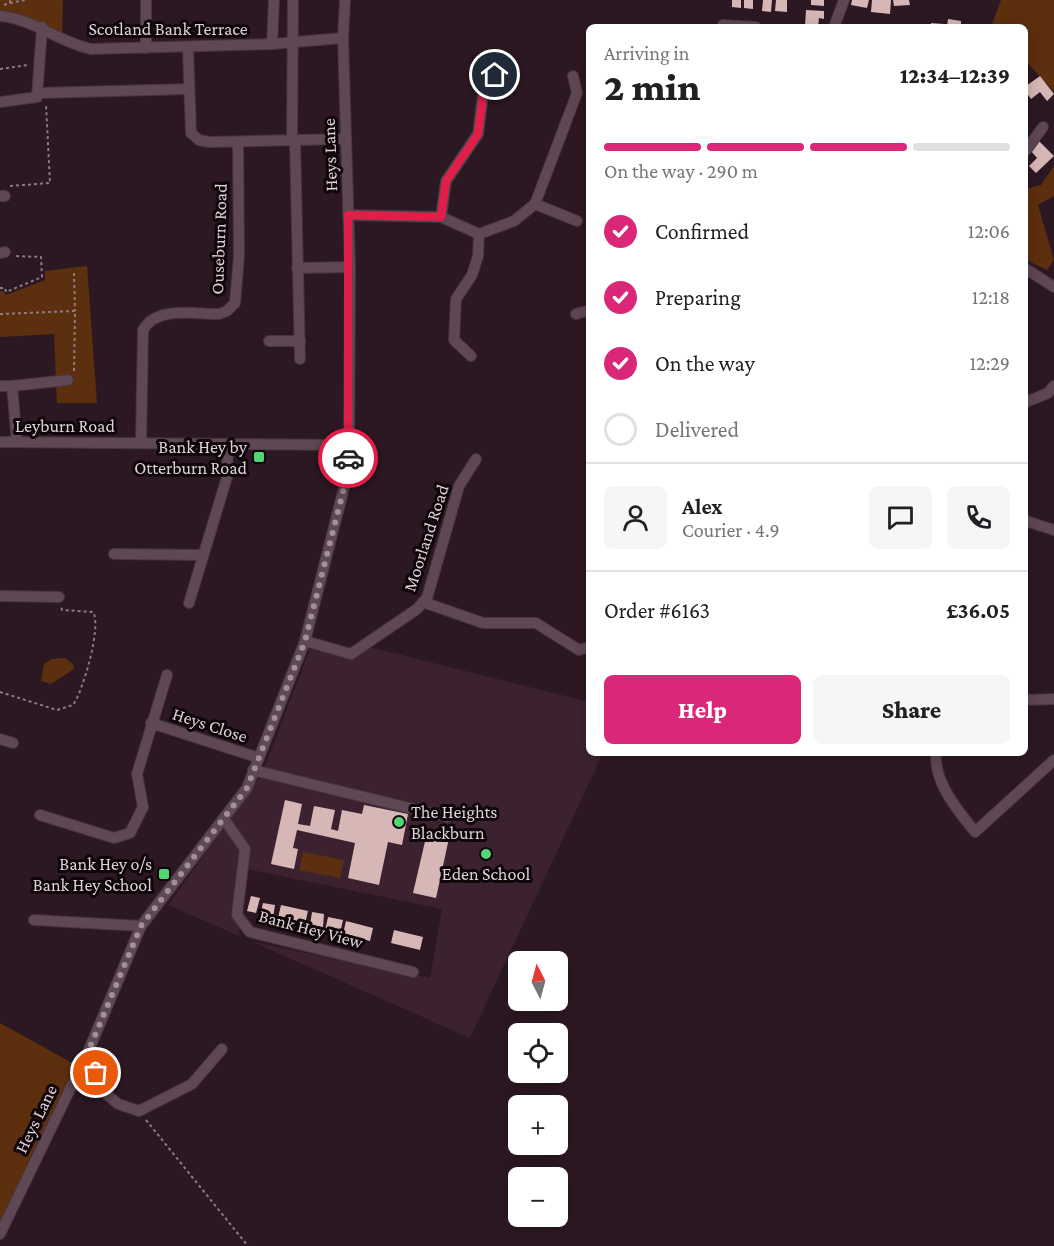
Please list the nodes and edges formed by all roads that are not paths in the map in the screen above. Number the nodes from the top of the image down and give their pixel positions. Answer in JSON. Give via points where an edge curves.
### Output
{"nodes":[{"id":1,"x":146,"y":0,"type":"edge"},
{"id":2,"x":274,"y":0,"type":"edge"},
{"id":3,"x":293,"y":0,"type":"edge"},
{"id":4,"x":345,"y":0,"type":"edge"},
{"id":5,"x":844,"y":0,"type":"edge"},
{"id":6,"x":0,"y":16,"type":"edge"},
{"id":7,"x":835,"y":24,"type":"edge"},
{"id":8,"x":42,"y":27,"type":"junction"},
{"id":9,"x":343,"y":38,"type":"junction"},
{"id":10,"x":272,"y":44,"type":"junction"},
{"id":11,"x":292,"y":44,"type":"junction"},
{"id":12,"x":146,"y":48,"type":"junction"},
{"id":13,"x":188,"y":48,"type":"junction"},
{"id":14,"x":495,"y":75,"type":"dead end"},
{"id":15,"x":573,"y":76,"type":"dead end"},
{"id":16,"x":189,"y":89,"type":"junction"},
{"id":17,"x":42,"y":93,"type":"junction"},
{"id":18,"x":0,"y":102,"type":"edge"},
{"id":19,"x":1043,"y":127,"type":"dead end"},
{"id":20,"x":346,"y":139,"type":"junction"},
{"id":21,"x":293,"y":141,"type":"junction"},
{"id":22,"x":238,"y":142,"type":"junction"},
{"id":23,"x":1028,"y":147,"type":"edge"},
{"id":24,"x":535,"y":204,"type":"junction"},
{"id":25,"x":348,"y":215,"type":"junction"},
{"id":26,"x":441,"y":217,"type":"junction"},
{"id":27,"x":577,"y":221,"type":"dead end"},
{"id":28,"x":479,"y":234,"type":"junction"},
{"id":29,"x":350,"y":267,"type":"junction"},
{"id":30,"x":297,"y":268,"type":"junction"},
{"id":31,"x":1028,"y":270,"type":"edge"},
{"id":32,"x":1052,"y":281,"type":"edge"},
{"id":33,"x":586,"y":311,"type":"edge"},
{"id":34,"x":576,"y":314,"type":"dead end"},
{"id":35,"x":268,"y":340,"type":"dead end"},
{"id":36,"x":300,"y":341,"type":"junction"},
{"id":37,"x":471,"y":356,"type":"dead end"},
{"id":38,"x":300,"y":359,"type":"dead end"},
{"id":39,"x":68,"y":380,"type":"road end"},
{"id":40,"x":0,"y":386,"type":"edge"},
{"id":41,"x":12,"y":386,"type":"junction"},
{"id":42,"x":1054,"y":386,"type":"edge"},
{"id":43,"x":1028,"y":401,"type":"edge"},
{"id":44,"x":0,"y":442,"type":"edge"},
{"id":45,"x":17,"y":442,"type":"junction"},
{"id":46,"x":141,"y":443,"type":"junction"},
{"id":47,"x":228,"y":444,"type":"junction"},
{"id":48,"x":347,"y":445,"type":"junction"},
{"id":49,"x":476,"y":459,"type":"dead end"},
{"id":50,"x":1028,"y":522,"type":"edge"},
{"id":51,"x":1054,"y":530,"type":"edge"},
{"id":52,"x":114,"y":554,"type":"dead end"},
{"id":53,"x":203,"y":555,"type":"junction"},
{"id":54,"x":0,"y":596,"type":"edge"},
{"id":55,"x":59,"y":597,"type":"road end"},
{"id":56,"x":423,"y":602,"type":"junction"},
{"id":57,"x":189,"y":603,"type":"dead end"},
{"id":58,"x":305,"y":641,"type":"junction"},
{"id":59,"x":586,"y":647,"type":"edge"},
{"id":60,"x":167,"y":675,"type":"dead end"},
{"id":61,"x":1054,"y":699,"type":"edge"},
{"id":62,"x":1028,"y":700,"type":"edge"},
{"id":63,"x":151,"y":723,"type":"junction"},
{"id":64,"x":0,"y":739,"type":"edge"},
{"id":65,"x":13,"y":743,"type":"dead end"},
{"id":66,"x":936,"y":756,"type":"edge"},
{"id":67,"x":259,"y":758,"type":"junction"},
{"id":68,"x":1054,"y":760,"type":"edge"},
{"id":69,"x":254,"y":770,"type":"junction"},
{"id":70,"x":40,"y":814,"type":"dead end"},
{"id":71,"x":447,"y":817,"type":"dead end"},
{"id":72,"x":224,"y":819,"type":"junction"},
{"id":73,"x":34,"y":920,"type":"dead end"},
{"id":74,"x":141,"y":926,"type":"junction"},
{"id":75,"x":413,"y":972,"type":"dead end"},
{"id":76,"x":222,"y":1049,"type":"dead end"},
{"id":77,"x":88,"y":1052,"type":"junction"},
{"id":78,"x":0,"y":1234,"type":"edge"}],
"edges":[{"from":1,"to":12,"type":"street"},
{"from":2,"to":10,"type":"street"},
{"from":3,"to":11,"type":"street"},
{"from":4,"to":9,"type":"street","name":"Heys Lane"},
{"from":5,"to":7,"type":"street"},
{"from":6,"to":8,"type":"street","name":"Scotland Bank Terrace","via":[[21,18]]},
{"from":8,"to":12,"type":"street","name":"Scotland Bank Terrace","via":[[69,44],[91,49]]},
{"from":8,"to":17,"type":"street"},
{"from":9,"to":11,"type":"street","name":"Scotland Bank Terrace"},
{"from":9,"to":20,"type":"street","name":"Heys Lane"},
{"from":10,"to":11,"type":"street","name":"Scotland Bank Terrace"},
{"from":10,"to":13,"type":"street","name":"Scotland Bank Terrace"},
{"from":11,"to":21,"type":"street"},
{"from":12,"to":13,"type":"street","name":"Scotland Bank Terrace"},
{"from":13,"to":16,"type":"street"},
{"from":14,"to":26,"type":"street","via":[[483,96],[478,134],[446,181]]},
{"from":15,"to":24,"type":"street","via":[[577,93]]},
{"from":16,"to":17,"type":"street"},
{"from":16,"to":22,"type":"street","via":[[191,133],[199,140]]},
{"from":17,"to":18,"type":"street","via":[[31,100]]},
{"from":19,"to":23,"type":"street"},
{"from":20,"to":21,"type":"street"},
{"from":20,"to":25,"type":"street","name":"Heys Lane"},
{"from":21,"to":22,"type":"street"},
{"from":21,"to":30,"type":"street"},
{"from":22,"to":46,"type":"street","name":"Ouseburn Road","via":[[239,256],[234,303],[219,314],[165,314],[143,330]]},
{"from":24,"to":27,"type":"street"},
{"from":24,"to":28,"type":"street","via":[[514,221]]},
{"from":25,"to":26,"type":"street"},
{"from":25,"to":29,"type":"street","name":"Heys Lane"},
{"from":26,"to":28,"type":"street"},
{"from":28,"to":37,"type":"street","via":[[478,256],[472,275],[456,299],[454,322],[454,340]]},
{"from":29,"to":30,"type":"street"},
{"from":29,"to":48,"type":"street","name":"Heys Lane"},
{"from":30,"to":36,"type":"street"},
{"from":31,"to":32,"type":"street"},
{"from":33,"to":34,"type":"street"},
{"from":35,"to":36,"type":"street"},
{"from":36,"to":38,"type":"street"},
{"from":39,"to":41,"type":"street"},
{"from":40,"to":41,"type":"street"},
{"from":41,"to":45,"type":"street"},
{"from":42,"to":43,"type":"street","via":[[1048,393]]},
{"from":44,"to":45,"type":"street","name":"Leyburn Road"},
{"from":45,"to":46,"type":"street","name":"Leyburn Road"},
{"from":46,"to":47,"type":"street","name":"Leyburn Road"},
{"from":47,"to":48,"type":"street","name":"Leyburn Road"},
{"from":47,"to":53,"type":"street","via":[[227,477]]},
{"from":48,"to":58,"type":"street","name":"Heys Lane","via":[[346,480]]},
{"from":49,"to":56,"type":"street","name":"Moorland Road","via":[[459,486]]},
{"from":50,"to":51,"type":"street"},
{"from":52,"to":53,"type":"street"},
{"from":53,"to":57,"type":"street"},
{"from":54,"to":55,"type":"street"},
{"from":56,"to":58,"type":"street","name":"Moorland Road","via":[[351,654]]},
{"from":56,"to":59,"type":"street","via":[[483,623],[536,623],[579,650]]},
{"from":58,"to":67,"type":"street","name":"Heys Lane"},
{"from":60,"to":63,"type":"street","name":"Heys Close"},
{"from":61,"to":62,"type":"street"},
{"from":63,"to":67,"type":"street","name":"Heys Close"},
{"from":63,"to":70,"type":"street","name":"Heys Close","via":[[137,774],[143,807],[130,833],[114,838]]},
{"from":64,"to":65,"type":"street"},
{"from":66,"to":68,"type":"street","via":[[935,765],[945,789],[975,832]]},
{"from":67,"to":69,"type":"street","name":"Heys Lane"},
{"from":69,"to":71,"type":"street"},
{"from":69,"to":72,"type":"street","name":"Heys Lane","via":[[247,788]]},
{"from":72,"to":74,"type":"street","name":"Heys Lane"},
{"from":72,"to":75,"type":"street","name":"Bank Hey View","via":[[245,849],[237,915],[250,932]]},
{"from":73,"to":74,"type":"street"},
{"from":74,"to":77,"type":"street","name":"Heys Lane"},
{"from":76,"to":77,"type":"street","via":[[192,1084],[143,1110],[129,1109],[97,1086],[97,1062]]},
{"from":77,"to":78,"type":"street","name":"Heys Lane"}]}
